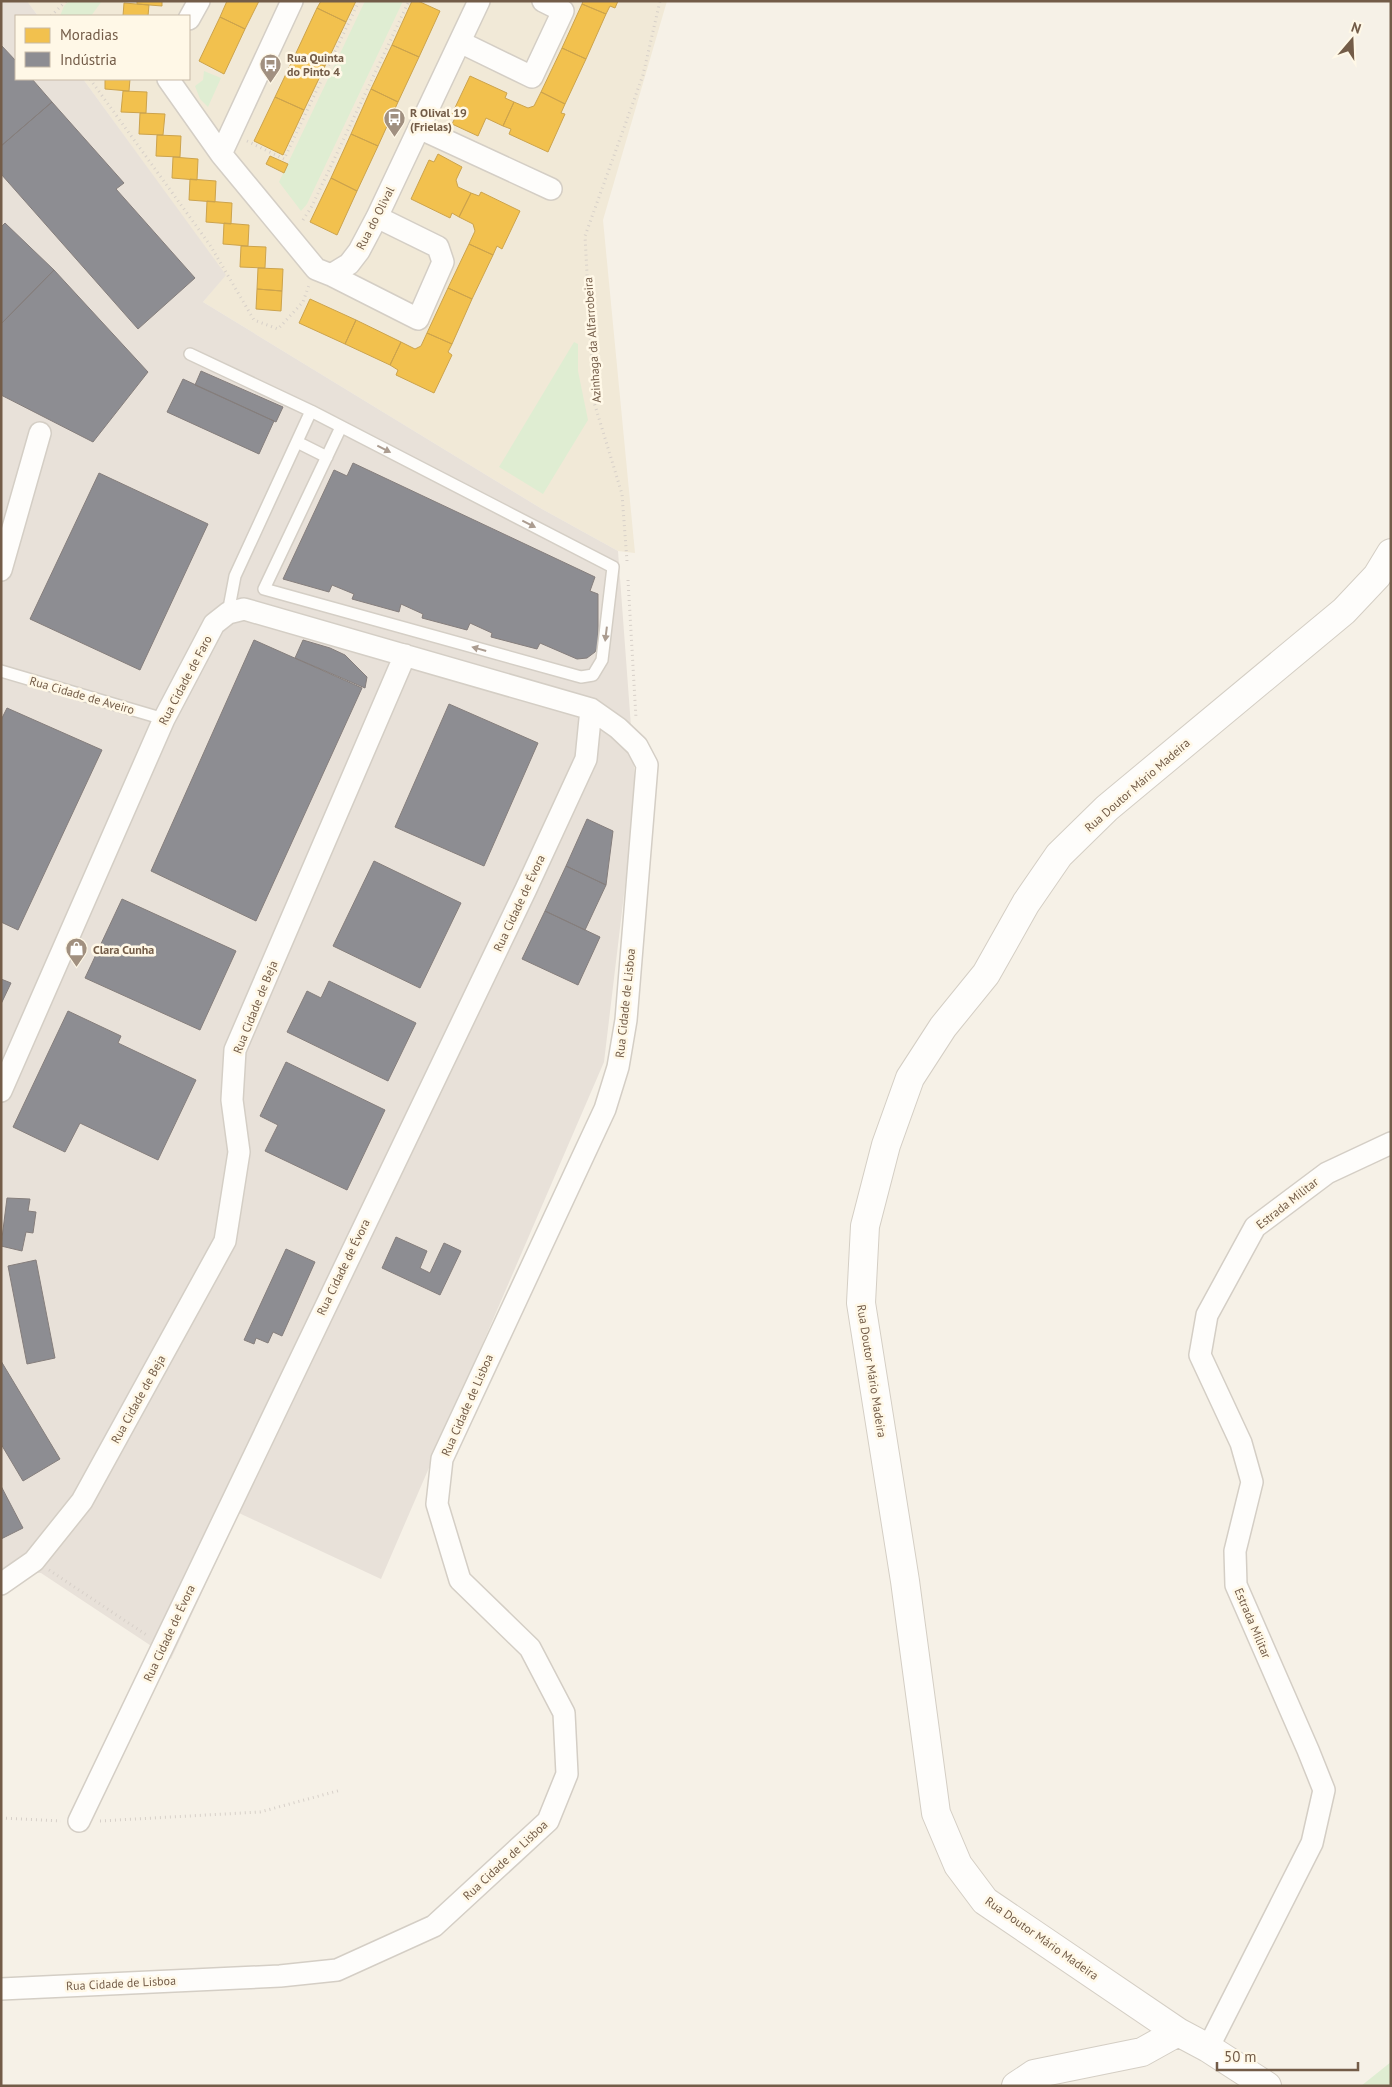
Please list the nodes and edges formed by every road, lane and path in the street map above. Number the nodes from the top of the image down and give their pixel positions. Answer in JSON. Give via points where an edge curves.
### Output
{"nodes":[{"id":1,"x":66,"y":1,"type":"edge"},
{"id":2,"x":199,"y":1,"type":"edge"},
{"id":3,"x":292,"y":1,"type":"edge"},
{"id":4,"x":359,"y":1,"type":"edge"},
{"id":5,"x":409,"y":1,"type":"edge"},
{"id":6,"x":479,"y":1,"type":"edge"},
{"id":7,"x":543,"y":1,"type":"edge"},
{"id":8,"x":660,"y":1,"type":"edge"},
{"id":9,"x":52,"y":15,"type":"edge"},
{"id":10,"x":190,"y":16,"type":"edge"},
{"id":11,"x":460,"y":42,"type":"junction"},
{"id":12,"x":91,"y":80,"type":"edge"},
{"id":13,"x":169,"y":80,"type":"edge"},
{"id":14,"x":419,"y":128,"type":"junction"},
{"id":15,"x":231,"y":133,"type":"junction"},
{"id":16,"x":221,"y":154,"type":"junction"},
{"id":17,"x":551,"y":189,"type":"dead end"},
{"id":18,"x":377,"y":217,"type":"junction"},
{"id":19,"x":303,"y":220,"type":"dead end"},
{"id":20,"x":323,"y":272,"type":"junction"},
{"id":21,"x":190,"y":354,"type":"dead end"},
{"id":22,"x":311,"y":411,"type":"junction"},
{"id":23,"x":341,"y":427,"type":"junction"},
{"id":24,"x":40,"y":433,"type":"dead end"},
{"id":25,"x":297,"y":442,"type":"junction"},
{"id":26,"x":327,"y":457,"type":"junction"},
{"id":27,"x":1391,"y":553,"type":"edge"},
{"id":28,"x":1,"y":570,"type":"edge"},
{"id":29,"x":628,"y":570,"type":"dead end"},
{"id":30,"x":628,"y":579,"type":"dead end"},
{"id":31,"x":228,"y":612,"type":"junction"},
{"id":32,"x":405,"y":655,"type":"junction"},
{"id":33,"x":1,"y":672,"type":"edge"},
{"id":34,"x":590,"y":709,"type":"junction"},
{"id":35,"x":164,"y":719,"type":"junction"},
{"id":36,"x":638,"y":746,"type":"junction"},
{"id":37,"x":1,"y":1090,"type":"edge"},
{"id":38,"x":1391,"y":1143,"type":"edge"},
{"id":39,"x":34,"y":1560,"type":"junction"},
{"id":40,"x":1,"y":1584,"type":"edge"},
{"id":41,"x":163,"y":1645,"type":"junction"},
{"id":42,"x":341,"y":1790,"type":"dead end"},
{"id":43,"x":1,"y":1818,"type":"edge"},
{"id":44,"x":79,"y":1821,"type":"junction"},
{"id":45,"x":1,"y":1989,"type":"edge"},
{"id":46,"x":1178,"y":2032,"type":"junction"},
{"id":47,"x":1208,"y":2048,"type":"junction"},
{"id":48,"x":1016,"y":2086,"type":"edge"},
{"id":49,"x":1267,"y":2086,"type":"edge"}],
"edges":[{"from":1,"to":9,"type":"path"},
{"from":2,"to":10,"type":"street"},
{"from":3,"to":15,"type":"street"},
{"from":4,"to":15,"type":"path","via":[[284,160]]},
{"from":5,"to":19,"type":"path"},
{"from":6,"to":11,"type":"street","name":"Rua do Olival"},
{"from":7,"to":11,"type":"street","via":[[563,11],[532,77]]},
{"from":8,"to":29,"type":"path","name":"Azinhaga da Alfarrobeira","via":[[643,75],[585,236],[594,402],[622,494]]},
{"from":11,"to":14,"type":"street","name":"Rua do Olival"},
{"from":12,"to":20,"type":"path","via":[[210,245],[254,320],[278,329],[303,302]]},
{"from":13,"to":16,"type":"street"},
{"from":14,"to":17,"type":"street"},
{"from":14,"to":18,"type":"street","name":"Rua do Olival"},
{"from":15,"to":16,"type":"street"},
{"from":16,"to":20,"type":"street"},
{"from":18,"to":20,"type":"street","name":"Rua do Olival","via":[[349,264]]},
{"from":18,"to":20,"type":"street","via":[[438,247],[443,262],[418,319]]},
{"from":21,"to":22,"type":"lane"},
{"from":22,"to":23,"type":"lane"},
{"from":22,"to":25,"type":"lane"},
{"from":23,"to":26,"type":"lane"},
{"from":23,"to":26,"type":"lane","one_way":true,"via":[[614,568],[602,660],[593,676],[581,677],[264,589]]},
{"from":24,"to":28,"type":"street"},
{"from":25,"to":26,"type":"lane"},
{"from":25,"to":31,"type":"lane","via":[[235,576]]},
{"from":27,"to":46,"type":"main road","name":"Rua Doutor Mário Madeira","via":[[1377,576],[1344,611],[1108,808],[1059,856],[1026,903],[986,974],[943,1027],[910,1078],[886,1145],[866,1226],[861,1303],[905,1581],[936,1813],[958,1865],[985,1901]]},
{"from":30,"to":36,"type":"path"},
{"from":31,"to":32,"type":"street","via":[[244,609]]},
{"from":31,"to":35,"type":"street","name":"Rua Cidade de Faro","via":[[214,624]]},
{"from":32,"to":34,"type":"street"},
{"from":32,"to":39,"type":"street","name":"Rua Cidade de Beja","via":[[235,1050],[232,1100],[239,1152],[225,1241],[82,1501]]},
{"from":33,"to":35,"type":"lane","name":"Rua Cidade de Aveiro"},
{"from":34,"to":36,"type":"street"},
{"from":34,"to":41,"type":"street","name":"Rua Cidade de Évora","via":[[586,758]]},
{"from":35,"to":37,"type":"street","name":"Rua Cidade de Faro"},
{"from":36,"to":45,"type":"street","name":"Rua Cidade de Lisboa","via":[[647,765],[626,1020],[618,1067],[605,1109],[442,1459],[437,1504],[460,1580],[530,1648],[564,1713],[567,1774],[548,1820],[434,1926],[337,1970],[280,1976]]},
{"from":38,"to":47,"type":"street","name":"Estrada Militar","via":[[1327,1172],[1255,1227],[1207,1315],[1200,1355],[1240,1443],[1252,1482],[1235,1551],[1236,1585],[1324,1790],[1312,1842]]},
{"from":39,"to":40,"type":"street","name":"Rua Cidade de Beja"},
{"from":39,"to":41,"type":"path"},
{"from":41,"to":44,"type":"street","name":"Rua Cidade de Évora"},
{"from":42,"to":44,"type":"path","via":[[260,1812]]},
{"from":43,"to":44,"type":"path"},
{"from":46,"to":47,"type":"main road","name":"Rua Doutor Mário Madeira"},
{"from":46,"to":48,"type":"main road","via":[[1142,2052],[1034,2074]]},
{"from":47,"to":49,"type":"main road","name":"Rua Doutor Mário Madeira"}]}
